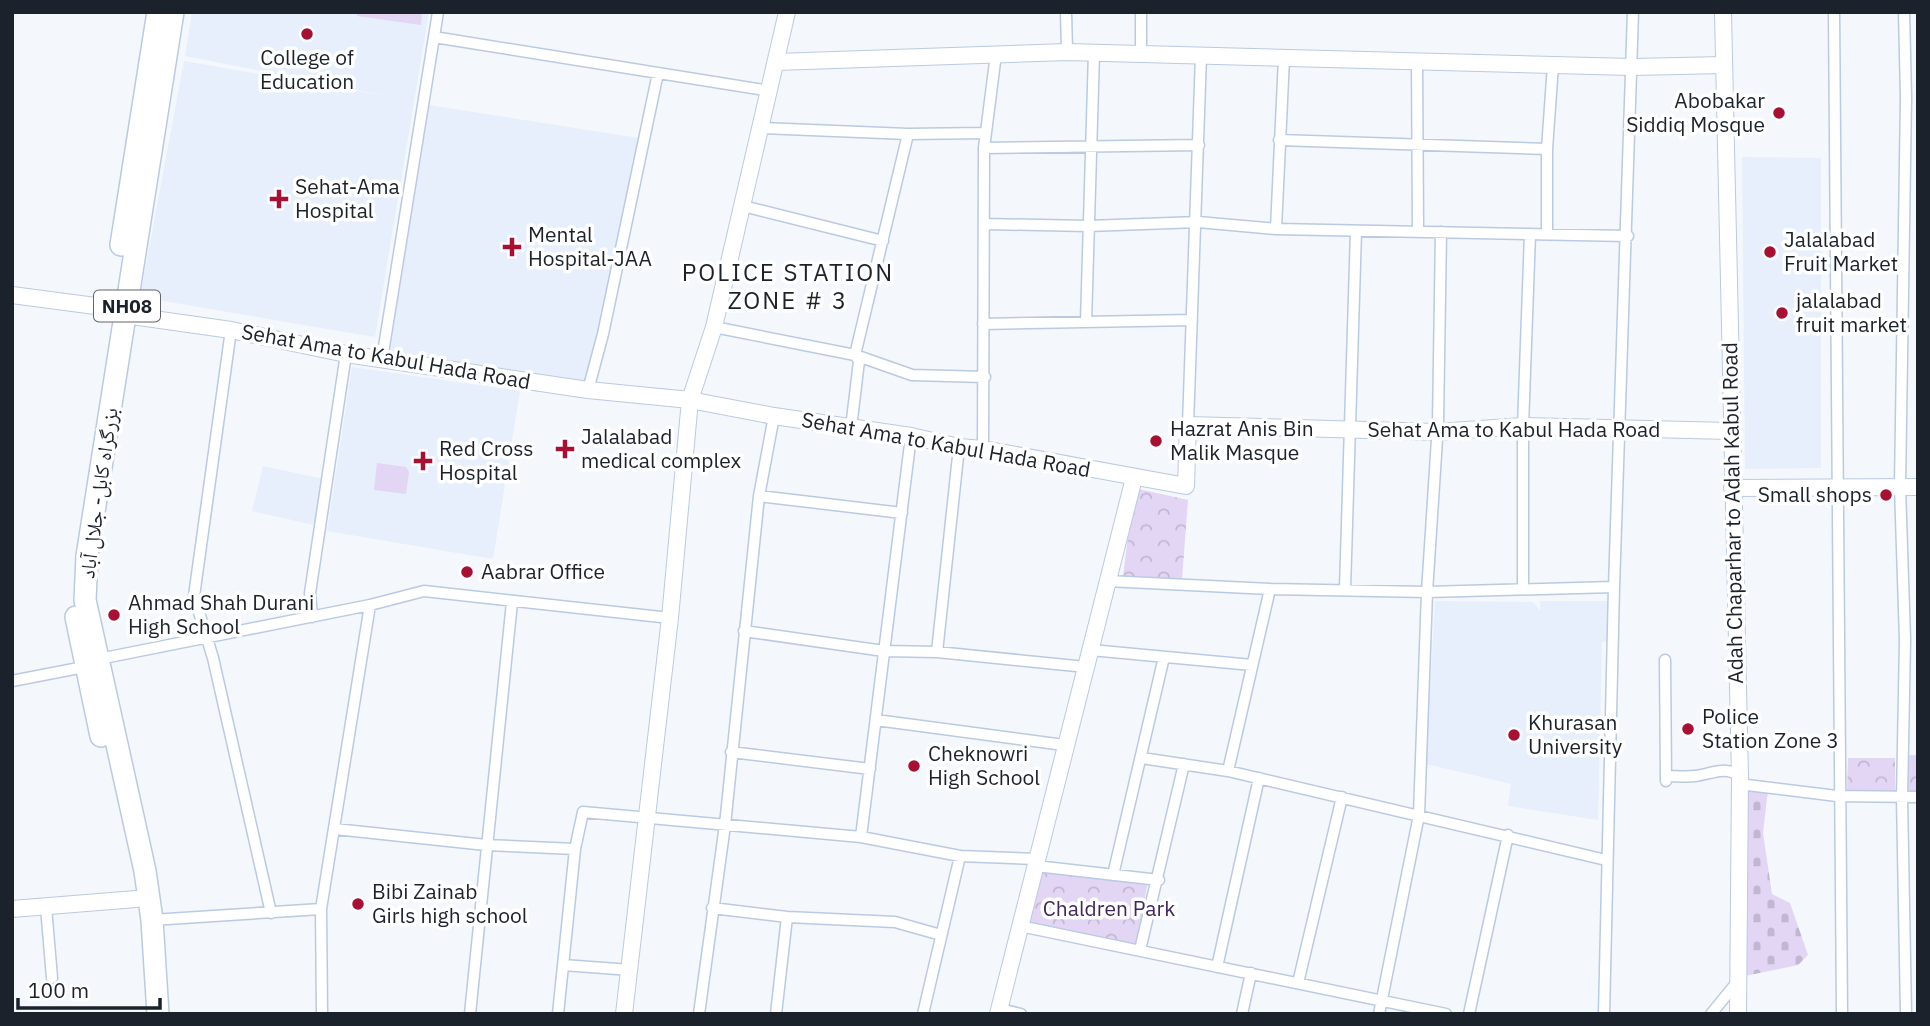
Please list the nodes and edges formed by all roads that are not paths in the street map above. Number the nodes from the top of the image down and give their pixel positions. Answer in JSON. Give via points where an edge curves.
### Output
{"nodes":[{"id":1,"x":158,"y":12,"type":"edge"},
{"id":2,"x":173,"y":12,"type":"edge"},
{"id":3,"x":438,"y":12,"type":"edge"},
{"id":4,"x":787,"y":12,"type":"edge"},
{"id":5,"x":1066,"y":12,"type":"edge"},
{"id":6,"x":1141,"y":12,"type":"edge"},
{"id":7,"x":1633,"y":12,"type":"edge"},
{"id":8,"x":1723,"y":12,"type":"edge"},
{"id":9,"x":1834,"y":12,"type":"edge"},
{"id":10,"x":1904,"y":12,"type":"edge"},
{"id":11,"x":434,"y":37,"type":"junction"},
{"id":12,"x":1068,"y":52,"type":"junction"},
{"id":13,"x":1094,"y":53,"type":"junction"},
{"id":14,"x":996,"y":54,"type":"junction"},
{"id":15,"x":1142,"y":54,"type":"junction"},
{"id":16,"x":1201,"y":56,"type":"junction"},
{"id":17,"x":1284,"y":58,"type":"junction"},
{"id":18,"x":1417,"y":61,"type":"junction"},
{"id":19,"x":776,"y":62,"type":"junction"},
{"id":20,"x":1553,"y":65,"type":"junction"},
{"id":21,"x":1724,"y":65,"type":"junction"},
{"id":22,"x":1632,"y":67,"type":"junction"},
{"id":23,"x":658,"y":73,"type":"junction"},
{"id":24,"x":770,"y":91,"type":"junction"},
{"id":25,"x":761,"y":128,"type":"junction"},
{"id":26,"x":984,"y":133,"type":"junction"},
{"id":27,"x":908,"y":134,"type":"junction"},
{"id":28,"x":1279,"y":140,"type":"junction"},
{"id":29,"x":1199,"y":145,"type":"junction"},
{"id":30,"x":1417,"y":145,"type":"junction"},
{"id":31,"x":984,"y":148,"type":"junction"},
{"id":32,"x":1090,"y":148,"type":"junction"},
{"id":33,"x":1546,"y":149,"type":"junction"},
{"id":34,"x":743,"y":206,"type":"junction"},
{"id":35,"x":1198,"y":222,"type":"junction"},
{"id":36,"x":984,"y":224,"type":"junction"},
{"id":37,"x":1088,"y":226,"type":"junction"},
{"id":38,"x":1276,"y":229,"type":"junction"},
{"id":39,"x":1356,"y":231,"type":"junction"},
{"id":40,"x":1418,"y":232,"type":"junction"},
{"id":41,"x":1441,"y":232,"type":"junction"},
{"id":42,"x":1530,"y":234,"type":"junction"},
{"id":43,"x":1547,"y":234,"type":"junction"},
{"id":44,"x":1628,"y":236,"type":"junction"},
{"id":45,"x":883,"y":241,"type":"junction"},
{"id":46,"x":12,"y":295,"type":"edge"},
{"id":47,"x":118,"y":313,"type":"junction"},
{"id":48,"x":1192,"y":320,"type":"junction"},
{"id":49,"x":1086,"y":322,"type":"junction"},
{"id":50,"x":983,"y":324,"type":"junction"},
{"id":51,"x":714,"y":327,"type":"junction"},
{"id":52,"x":232,"y":330,"type":"junction"},
{"id":53,"x":346,"y":354,"type":"junction"},
{"id":54,"x":855,"y":355,"type":"junction"},
{"id":55,"x":382,"y":359,"type":"junction"},
{"id":56,"x":985,"y":377,"type":"junction"},
{"id":57,"x":588,"y":390,"type":"junction"},
{"id":58,"x":690,"y":400,"type":"junction"},
{"id":59,"x":774,"y":416,"type":"junction"},
{"id":60,"x":1188,"y":425,"type":"junction"},
{"id":61,"x":1523,"y":426,"type":"junction"},
{"id":62,"x":851,"y":428,"type":"junction"},
{"id":63,"x":1620,"y":429,"type":"junction"},
{"id":64,"x":1350,"y":430,"type":"junction"},
{"id":65,"x":1730,"y":431,"type":"junction"},
{"id":66,"x":1437,"y":432,"type":"junction"},
{"id":67,"x":912,"y":436,"type":"junction"},
{"id":68,"x":959,"y":447,"type":"junction"},
{"id":69,"x":983,"y":449,"type":"junction"},
{"id":70,"x":1134,"y":478,"type":"junction"},
{"id":71,"x":1837,"y":487,"type":"junction"},
{"id":72,"x":1900,"y":487,"type":"junction"},
{"id":73,"x":1918,"y":487,"type":"edge"},
{"id":74,"x":1732,"y":488,"type":"junction"},
{"id":75,"x":759,"y":496,"type":"junction"},
{"id":76,"x":902,"y":513,"type":"junction"},
{"id":77,"x":1107,"y":581,"type":"junction"},
{"id":78,"x":1614,"y":587,"type":"junction"},
{"id":79,"x":1270,"y":589,"type":"junction"},
{"id":80,"x":1345,"y":589,"type":"junction"},
{"id":81,"x":1523,"y":589,"type":"junction"},
{"id":82,"x":1427,"y":592,"type":"junction"},
{"id":83,"x":512,"y":602,"type":"junction"},
{"id":84,"x":370,"y":606,"type":"junction"},
{"id":85,"x":312,"y":617,"type":"junction"},
{"id":86,"x":670,"y":618,"type":"junction"},
{"id":87,"x":744,"y":631,"type":"junction"},
{"id":88,"x":206,"y":639,"type":"junction"},
{"id":89,"x":1091,"y":650,"type":"junction"},
{"id":90,"x":884,"y":651,"type":"junction"},
{"id":91,"x":937,"y":652,"type":"junction"},
{"id":92,"x":1164,"y":657,"type":"junction"},
{"id":93,"x":1665,"y":660,"type":"dead end"},
{"id":94,"x":92,"y":663,"type":"junction"},
{"id":95,"x":1252,"y":665,"type":"junction"},
{"id":96,"x":1086,"y":667,"type":"junction"},
{"id":97,"x":12,"y":681,"type":"edge"},
{"id":98,"x":876,"y":720,"type":"junction"},
{"id":99,"x":1064,"y":745,"type":"junction"},
{"id":100,"x":731,"y":752,"type":"junction"},
{"id":101,"x":1142,"y":758,"type":"junction"},
{"id":102,"x":1184,"y":764,"type":"junction"},
{"id":103,"x":870,"y":769,"type":"junction"},
{"id":104,"x":1228,"y":771,"type":"junction"},
{"id":105,"x":1259,"y":778,"type":"junction"},
{"id":106,"x":1740,"y":780,"type":"junction"},
{"id":107,"x":1838,"y":796,"type":"junction"},
{"id":108,"x":1342,"y":797,"type":"junction"},
{"id":109,"x":1902,"y":797,"type":"junction"},
{"id":110,"x":1918,"y":797,"type":"edge"},
{"id":111,"x":1419,"y":815,"type":"junction"},
{"id":112,"x":645,"y":817,"type":"junction"},
{"id":113,"x":725,"y":825,"type":"junction"},
{"id":114,"x":335,"y":829,"type":"junction"},
{"id":115,"x":1508,"y":835,"type":"junction"},
{"id":116,"x":861,"y":837,"type":"junction"},
{"id":117,"x":486,"y":845,"type":"junction"},
{"id":118,"x":575,"y":849,"type":"junction"},
{"id":119,"x":960,"y":856,"type":"junction"},
{"id":120,"x":1606,"y":860,"type":"junction"},
{"id":121,"x":1037,"y":862,"type":"junction"},
{"id":122,"x":1112,"y":874,"type":"junction"},
{"id":123,"x":1158,"y":880,"type":"junction"},
{"id":124,"x":136,"y":899,"type":"junction"},
{"id":125,"x":46,"y":907,"type":"junction"},
{"id":126,"x":712,"y":908,"type":"junction"},
{"id":127,"x":12,"y":909,"type":"edge"},
{"id":128,"x":321,"y":909,"type":"junction"},
{"id":129,"x":271,"y":913,"type":"junction"},
{"id":130,"x":787,"y":917,"type":"junction"},
{"id":131,"x":152,"y":920,"type":"junction"},
{"id":132,"x":1020,"y":926,"type":"junction"},
{"id":133,"x":941,"y":935,"type":"junction"},
{"id":134,"x":1140,"y":950,"type":"junction"},
{"id":135,"x":564,"y":965,"type":"junction"},
{"id":136,"x":1217,"y":967,"type":"junction"},
{"id":137,"x":631,"y":970,"type":"junction"},
{"id":138,"x":1251,"y":973,"type":"junction"},
{"id":139,"x":52,"y":978,"type":"dead end"},
{"id":140,"x":1740,"y":979,"type":"junction"},
{"id":141,"x":1298,"y":983,"type":"junction"},
{"id":142,"x":1382,"y":1001,"type":"junction"},
{"id":143,"x":999,"y":1011,"type":"edge"},
{"id":144,"x":146,"y":1014,"type":"edge"},
{"id":145,"x":158,"y":1014,"type":"edge"},
{"id":146,"x":322,"y":1014,"type":"edge"},
{"id":147,"x":470,"y":1014,"type":"edge"},
{"id":148,"x":558,"y":1014,"type":"edge"},
{"id":149,"x":624,"y":1014,"type":"edge"},
{"id":150,"x":699,"y":1014,"type":"edge"},
{"id":151,"x":776,"y":1014,"type":"edge"},
{"id":152,"x":923,"y":1014,"type":"edge"},
{"id":153,"x":1021,"y":1014,"type":"edge"},
{"id":154,"x":1242,"y":1014,"type":"edge"},
{"id":155,"x":1380,"y":1014,"type":"edge"},
{"id":156,"x":1446,"y":1014,"type":"edge"},
{"id":157,"x":1469,"y":1014,"type":"edge"},
{"id":158,"x":1604,"y":1014,"type":"edge"},
{"id":159,"x":1711,"y":1014,"type":"edge"},
{"id":160,"x":1738,"y":1014,"type":"edge"},
{"id":161,"x":1842,"y":1014,"type":"edge"},
{"id":162,"x":1906,"y":1014,"type":"edge"}],
"edges":[{"from":1,"to":47,"type":"highway","name":"بزرگراه کابل- جلال آباد","number":"NH08"},
{"from":2,"to":47,"type":"highway","name":"بزرگراه کابل- جلال آباد","number":"NH08"},
{"from":3,"to":11,"type":"street"},
{"from":4,"to":19,"type":"main road"},
{"from":5,"to":12,"type":"street"},
{"from":6,"to":15,"type":"street"},
{"from":7,"to":22,"type":"street"},
{"from":8,"to":21,"type":"main road","name":"Adah Chaparhar to Adah Kabul Road"},
{"from":9,"to":71,"type":"street"},
{"from":10,"to":72,"type":"street"},
{"from":11,"to":23,"type":"street"},
{"from":11,"to":55,"type":"street"},
{"from":12,"to":13,"type":"main road"},
{"from":12,"to":14,"type":"main road"},
{"from":13,"to":15,"type":"main road"},
{"from":13,"to":32,"type":"street"},
{"from":14,"to":19,"type":"main road"},
{"from":14,"to":26,"type":"street"},
{"from":15,"to":16,"type":"main road"},
{"from":16,"to":17,"type":"main road"},
{"from":16,"to":29,"type":"street"},
{"from":17,"to":18,"type":"main road"},
{"from":17,"to":28,"type":"street"},
{"from":18,"to":20,"type":"main road"},
{"from":18,"to":30,"type":"street"},
{"from":19,"to":24,"type":"main road"},
{"from":20,"to":22,"type":"main road"},
{"from":20,"to":33,"type":"street"},
{"from":21,"to":22,"type":"main road"},
{"from":21,"to":65,"type":"main road","name":"Adah Chaparhar to Adah Kabul Road"},
{"from":22,"to":44,"type":"street"},
{"from":23,"to":24,"type":"street"},
{"from":23,"to":57,"type":"street"},
{"from":24,"to":25,"type":"main road"},
{"from":25,"to":27,"type":"street"},
{"from":25,"to":34,"type":"main road"},
{"from":26,"to":27,"type":"street"},
{"from":26,"to":31,"type":"street"},
{"from":27,"to":45,"type":"street"},
{"from":28,"to":30,"type":"street"},
{"from":28,"to":38,"type":"street"},
{"from":29,"to":32,"type":"street"},
{"from":29,"to":35,"type":"street"},
{"from":30,"to":33,"type":"street"},
{"from":30,"to":40,"type":"street"},
{"from":31,"to":32,"type":"street"},
{"from":31,"to":36,"type":"street"},
{"from":32,"to":37,"type":"street"},
{"from":33,"to":43,"type":"street"},
{"from":34,"to":45,"type":"street"},
{"from":34,"to":51,"type":"main road"},
{"from":35,"to":37,"type":"street"},
{"from":35,"to":38,"type":"street"},
{"from":35,"to":48,"type":"street"},
{"from":36,"to":37,"type":"street"},
{"from":36,"to":50,"type":"street"},
{"from":37,"to":49,"type":"street"},
{"from":38,"to":39,"type":"street"},
{"from":39,"to":40,"type":"street"},
{"from":39,"to":64,"type":"street"},
{"from":40,"to":41,"type":"street"},
{"from":41,"to":42,"type":"street"},
{"from":41,"to":66,"type":"street"},
{"from":42,"to":43,"type":"street"},
{"from":42,"to":61,"type":"street"},
{"from":43,"to":44,"type":"street"},
{"from":44,"to":63,"type":"street"},
{"from":45,"to":54,"type":"street"},
{"from":46,"to":47,"type":"main road","name":"Sehat Ama to Kabul Hada Road"},
{"from":47,"to":52,"type":"main road","name":"Sehat Ama to Kabul Hada Road"},
{"from":47,"to":94,"type":"highway","name":"بزرگراه کابل- جلال آباد","number":"NH08","via":[[86,556]]},
{"from":48,"to":49,"type":"street"},
{"from":48,"to":60,"type":"street"},
{"from":49,"to":50,"type":"street"},
{"from":50,"to":56,"type":"street"},
{"from":51,"to":54,"type":"street"},
{"from":51,"to":58,"type":"main road"},
{"from":52,"to":53,"type":"main road","name":"Sehat Ama to Kabul Hada Road"},
{"from":52,"to":88,"type":"street","via":[[193,581]]},
{"from":53,"to":55,"type":"main road","name":"Sehat Ama to Kabul Hada Road"},
{"from":53,"to":85,"type":"street","via":[[310,593]]},
{"from":54,"to":56,"type":"street","via":[[912,375]]},
{"from":54,"to":62,"type":"street","via":[[859,361]]},
{"from":55,"to":57,"type":"main road","name":"Sehat Ama to Kabul Hada Road"},
{"from":56,"to":69,"type":"street"},
{"from":57,"to":58,"type":"main road","name":"Sehat Ama to Kabul Hada Road"},
{"from":58,"to":59,"type":"main road","name":"Sehat Ama to Kabul Hada Road"},
{"from":58,"to":86,"type":"main road"},
{"from":59,"to":62,"type":"main road","name":"Sehat Ama to Kabul Hada Road"},
{"from":59,"to":75,"type":"street"},
{"from":60,"to":64,"type":"main road","name":"Sehat Ama to Kabul Hada Road"},
{"from":60,"to":70,"type":"main road","name":"Sehat Ama to Kabul Hada Road","via":[[1186,486]]},
{"from":61,"to":63,"type":"main road","name":"Sehat Ama to Kabul Hada Road"},
{"from":61,"to":66,"type":"main road","name":"Sehat Ama to Kabul Hada Road"},
{"from":61,"to":81,"type":"street"},
{"from":62,"to":67,"type":"main road","name":"Sehat Ama to Kabul Hada Road"},
{"from":63,"to":65,"type":"main road","name":"Sehat Ama to Kabul Hada Road"},
{"from":63,"to":78,"type":"street"},
{"from":64,"to":66,"type":"main road","name":"Sehat Ama to Kabul Hada Road"},
{"from":64,"to":80,"type":"street"},
{"from":65,"to":74,"type":"main road","name":"Adah Chaparhar to Adah Kabul Road"},
{"from":66,"to":82,"type":"street"},
{"from":67,"to":68,"type":"main road","name":"Sehat Ama to Kabul Hada Road"},
{"from":67,"to":76,"type":"street"},
{"from":68,"to":69,"type":"main road","name":"Sehat Ama to Kabul Hada Road"},
{"from":68,"to":91,"type":"street"},
{"from":69,"to":70,"type":"main road","name":"Sehat Ama to Kabul Hada Road"},
{"from":70,"to":77,"type":"main road"},
{"from":71,"to":72,"type":"main road"},
{"from":71,"to":74,"type":"main road"},
{"from":71,"to":107,"type":"street"},
{"from":72,"to":73,"type":"main road"},
{"from":72,"to":109,"type":"street","via":[[1905,640]]},
{"from":74,"to":106,"type":"main road","name":"Adah Chaparhar to Adah Kabul Road"},
{"from":75,"to":76,"type":"street"},
{"from":75,"to":87,"type":"street"},
{"from":76,"to":90,"type":"street"},
{"from":77,"to":79,"type":"street"},
{"from":77,"to":89,"type":"main road"},
{"from":78,"to":81,"type":"street"},
{"from":78,"to":120,"type":"street"},
{"from":79,"to":80,"type":"street"},
{"from":79,"to":95,"type":"street"},
{"from":80,"to":82,"type":"street"},
{"from":81,"to":82,"type":"street"},
{"from":82,"to":111,"type":"street"},
{"from":83,"to":84,"type":"street","via":[[424,591]]},
{"from":83,"to":86,"type":"street"},
{"from":83,"to":117,"type":"street"},
{"from":84,"to":85,"type":"street"},
{"from":84,"to":114,"type":"street"},
{"from":85,"to":88,"type":"street"},
{"from":86,"to":112,"type":"main road"},
{"from":87,"to":90,"type":"street"},
{"from":87,"to":100,"type":"street"},
{"from":88,"to":94,"type":"street"},
{"from":88,"to":129,"type":"street"},
{"from":89,"to":92,"type":"street"},
{"from":89,"to":96,"type":"main road"},
{"from":90,"to":91,"type":"street"},
{"from":90,"to":98,"type":"street"},
{"from":91,"to":96,"type":"street"},
{"from":92,"to":95,"type":"street"},
{"from":92,"to":101,"type":"street"},
{"from":93,"to":106,"type":"street","via":[[1666,779],[1731,771]]},
{"from":94,"to":97,"type":"street"},
{"from":94,"to":124,"type":"highway","name":"بزرگراه کابل- جلال آباد","number":"NH08"},
{"from":94,"to":131,"type":"highway","name":"بزرگراه کابل- جلال آباد","number":"NH08","via":[[142,858]]},
{"from":95,"to":104,"type":"street"},
{"from":96,"to":99,"type":"main road"},
{"from":98,"to":99,"type":"street"},
{"from":98,"to":103,"type":"street"},
{"from":99,"to":121,"type":"main road"},
{"from":100,"to":103,"type":"street"},
{"from":100,"to":113,"type":"street"},
{"from":101,"to":102,"type":"street"},
{"from":101,"to":122,"type":"street"},
{"from":102,"to":104,"type":"street"},
{"from":102,"to":123,"type":"street"},
{"from":103,"to":116,"type":"street"},
{"from":104,"to":105,"type":"street"},
{"from":105,"to":108,"type":"street"},
{"from":105,"to":136,"type":"street"},
{"from":106,"to":107,"type":"street"},
{"from":106,"to":140,"type":"main road","name":"Adah Chaparhar to Adah Kabul Road"},
{"from":107,"to":109,"type":"street"},
{"from":107,"to":161,"type":"street"},
{"from":108,"to":111,"type":"street"},
{"from":108,"to":141,"type":"street"},
{"from":109,"to":110,"type":"street"},
{"from":109,"to":162,"type":"street"},
{"from":111,"to":115,"type":"street"},
{"from":111,"to":142,"type":"street"},
{"from":112,"to":113,"type":"street"},
{"from":112,"to":118,"type":"street","via":[[583,812]]},
{"from":112,"to":137,"type":"main road"},
{"from":113,"to":116,"type":"street"},
{"from":113,"to":126,"type":"street"},
{"from":114,"to":117,"type":"street"},
{"from":114,"to":128,"type":"street"},
{"from":115,"to":120,"type":"street"},
{"from":115,"to":157,"type":"street"},
{"from":116,"to":119,"type":"street"},
{"from":117,"to":118,"type":"street"},
{"from":117,"to":147,"type":"street"},
{"from":118,"to":135,"type":"street"},
{"from":119,"to":121,"type":"street"},
{"from":119,"to":133,"type":"street"},
{"from":120,"to":158,"type":"street"},
{"from":121,"to":122,"type":"street"},
{"from":121,"to":132,"type":"main road"},
{"from":122,"to":123,"type":"street"},
{"from":123,"to":134,"type":"street"},
{"from":124,"to":125,"type":"main road"},
{"from":124,"to":144,"type":"highway","name":"بزرگراه کابل- جلال آباد","number":"NH08"},
{"from":125,"to":127,"type":"main road"},
{"from":125,"to":139,"type":"street"},
{"from":126,"to":130,"type":"street"},
{"from":126,"to":150,"type":"street"},
{"from":128,"to":129,"type":"street"},
{"from":128,"to":146,"type":"street"},
{"from":129,"to":131,"type":"street"},
{"from":130,"to":133,"type":"street","via":[[895,922]]},
{"from":130,"to":151,"type":"street"},
{"from":131,"to":145,"type":"highway","name":"بزرگراه کابل- جلال آباد","number":"NH08"},
{"from":132,"to":134,"type":"street"},
{"from":132,"to":143,"type":"main road"},
{"from":133,"to":152,"type":"street"},
{"from":134,"to":136,"type":"street"},
{"from":135,"to":137,"type":"street"},
{"from":135,"to":148,"type":"street"},
{"from":136,"to":138,"type":"street"},
{"from":137,"to":149,"type":"main road"},
{"from":138,"to":141,"type":"street"},
{"from":138,"to":154,"type":"street"},
{"from":140,"to":159,"type":"street"},
{"from":140,"to":160,"type":"main road","name":"Adah Chaparhar to Adah Kabul Road"},
{"from":141,"to":142,"type":"street"},
{"from":142,"to":155,"type":"street"},
{"from":142,"to":156,"type":"street"},
{"from":143,"to":153,"type":"street"}]}
